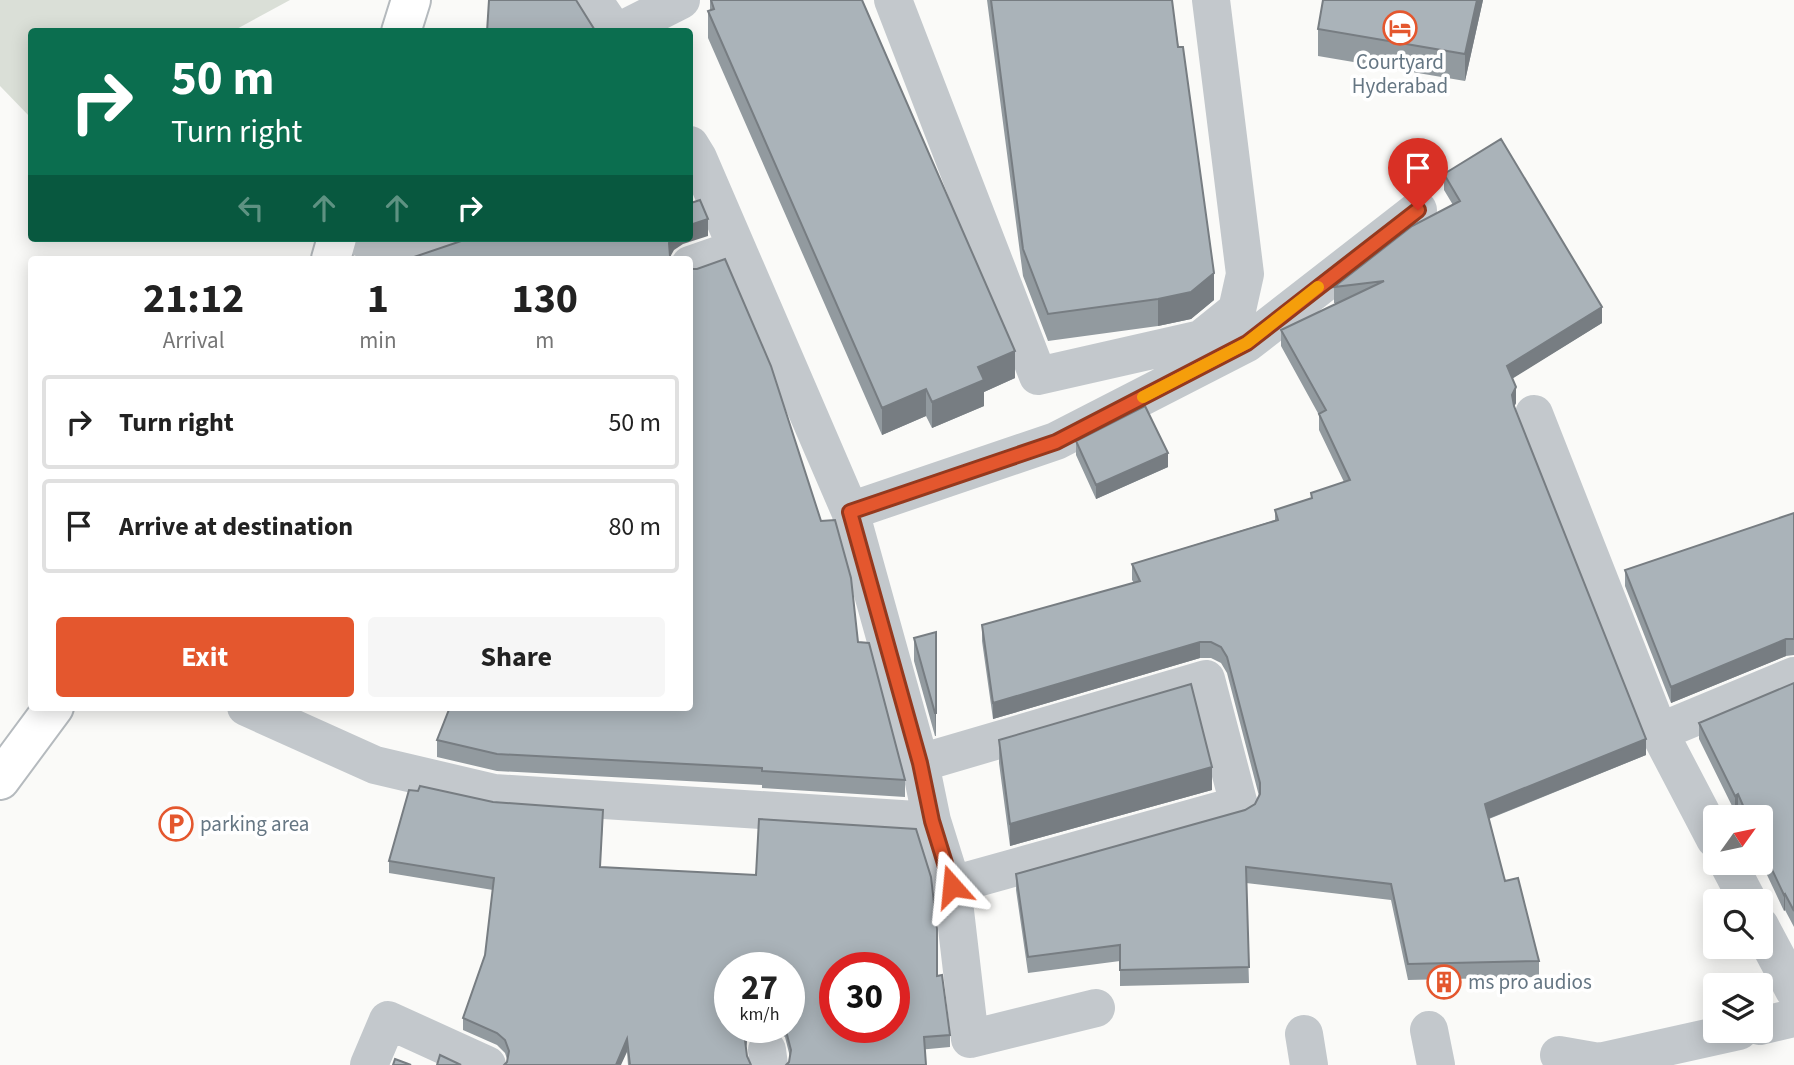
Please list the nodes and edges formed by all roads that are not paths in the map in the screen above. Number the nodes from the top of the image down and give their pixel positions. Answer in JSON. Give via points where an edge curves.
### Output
{"nodes":[{"id":1,"x":411,"y":0,"type":"edge"},
{"id":2,"x":593,"y":0,"type":"edge"},
{"id":3,"x":681,"y":0,"type":"edge"},
{"id":4,"x":893,"y":0,"type":"edge"},
{"id":5,"x":1211,"y":0,"type":"edge"},
{"id":6,"x":402,"y":28,"type":"edge"},
{"id":7,"x":613,"y":28,"type":"edge"},
{"id":8,"x":624,"y":28,"type":"edge"},
{"id":9,"x":693,"y":157,"type":"edge"},
{"id":10,"x":1418,"y":210,"type":"dead end"},
{"id":11,"x":372,"y":242,"type":"edge"},
{"id":12,"x":441,"y":242,"type":"edge"},
{"id":13,"x":736,"y":249,"type":"junction"},
{"id":14,"x":693,"y":264,"type":"edge"},
{"id":15,"x":1534,"y":414,"type":"dead end"},
{"id":16,"x":850,"y":512,"type":"junction"},
{"id":17,"x":1794,"y":676,"type":"edge"},
{"id":18,"x":51,"y":711,"type":"edge"},
{"id":19,"x":255,"y":711,"type":"edge"},
{"id":20,"x":1659,"y":732,"type":"junction"},
{"id":21,"x":920,"y":763,"type":"junction"},
{"id":22,"x":0,"y":780,"type":"edge"},
{"id":23,"x":1703,"y":816,"type":"edge"},
{"id":24,"x":932,"y":821,"type":"junction"},
{"id":25,"x":952,"y":886,"type":"junction"},
{"id":26,"x":1773,"y":950,"type":"edge"},
{"id":27,"x":1794,"y":990,"type":"edge"},
{"id":28,"x":1096,"y":1008,"type":"dead end"},
{"id":29,"x":1794,"y":1018,"type":"edge"},
{"id":30,"x":1773,"y":1023,"type":"edge"},
{"id":31,"x":1703,"y":1040,"type":"edge"},
{"id":32,"x":1559,"y":1055,"type":"dead end"},
{"id":33,"x":1600,"y":1064,"type":"edge"},
{"id":34,"x":369,"y":1065,"type":"edge"},
{"id":35,"x":487,"y":1065,"type":"edge"}],
"edges":[{"from":1,"to":6,"type":"main road"},
{"from":2,"to":7,"type":"street"},
{"from":3,"to":8,"type":"street"},
{"from":4,"to":5,"type":"street","via":[[1038,376],[1201,340],[1237,310],[1245,274]]},
{"from":9,"to":13,"type":"street"},
{"from":10,"to":16,"type":"street","via":[[1247,343],[1056,442]]},
{"from":11,"to":12,"type":"street","via":[[404,254]]},
{"from":13,"to":14,"type":"street"},
{"from":13,"to":16,"type":"street"},
{"from":15,"to":20,"type":"street"},
{"from":16,"to":21,"type":"street"},
{"from":17,"to":20,"type":"street"},
{"from":18,"to":22,"type":"main road"},
{"from":19,"to":24,"type":"street","via":[[375,765],[494,793]]},
{"from":20,"to":23,"type":"street"},
{"from":21,"to":24,"type":"street"},
{"from":21,"to":25,"type":"street","via":[[1206,679],[1240,805]]},
{"from":24,"to":25,"type":"street"},
{"from":25,"to":28,"type":"street","via":[[970,1039]]},
{"from":26,"to":27,"type":"street"},
{"from":29,"to":30,"type":"street"},
{"from":31,"to":33,"type":"street"},
{"from":32,"to":33,"type":"street"},
{"from":34,"to":35,"type":"street","via":[[388,1020]]}]}
